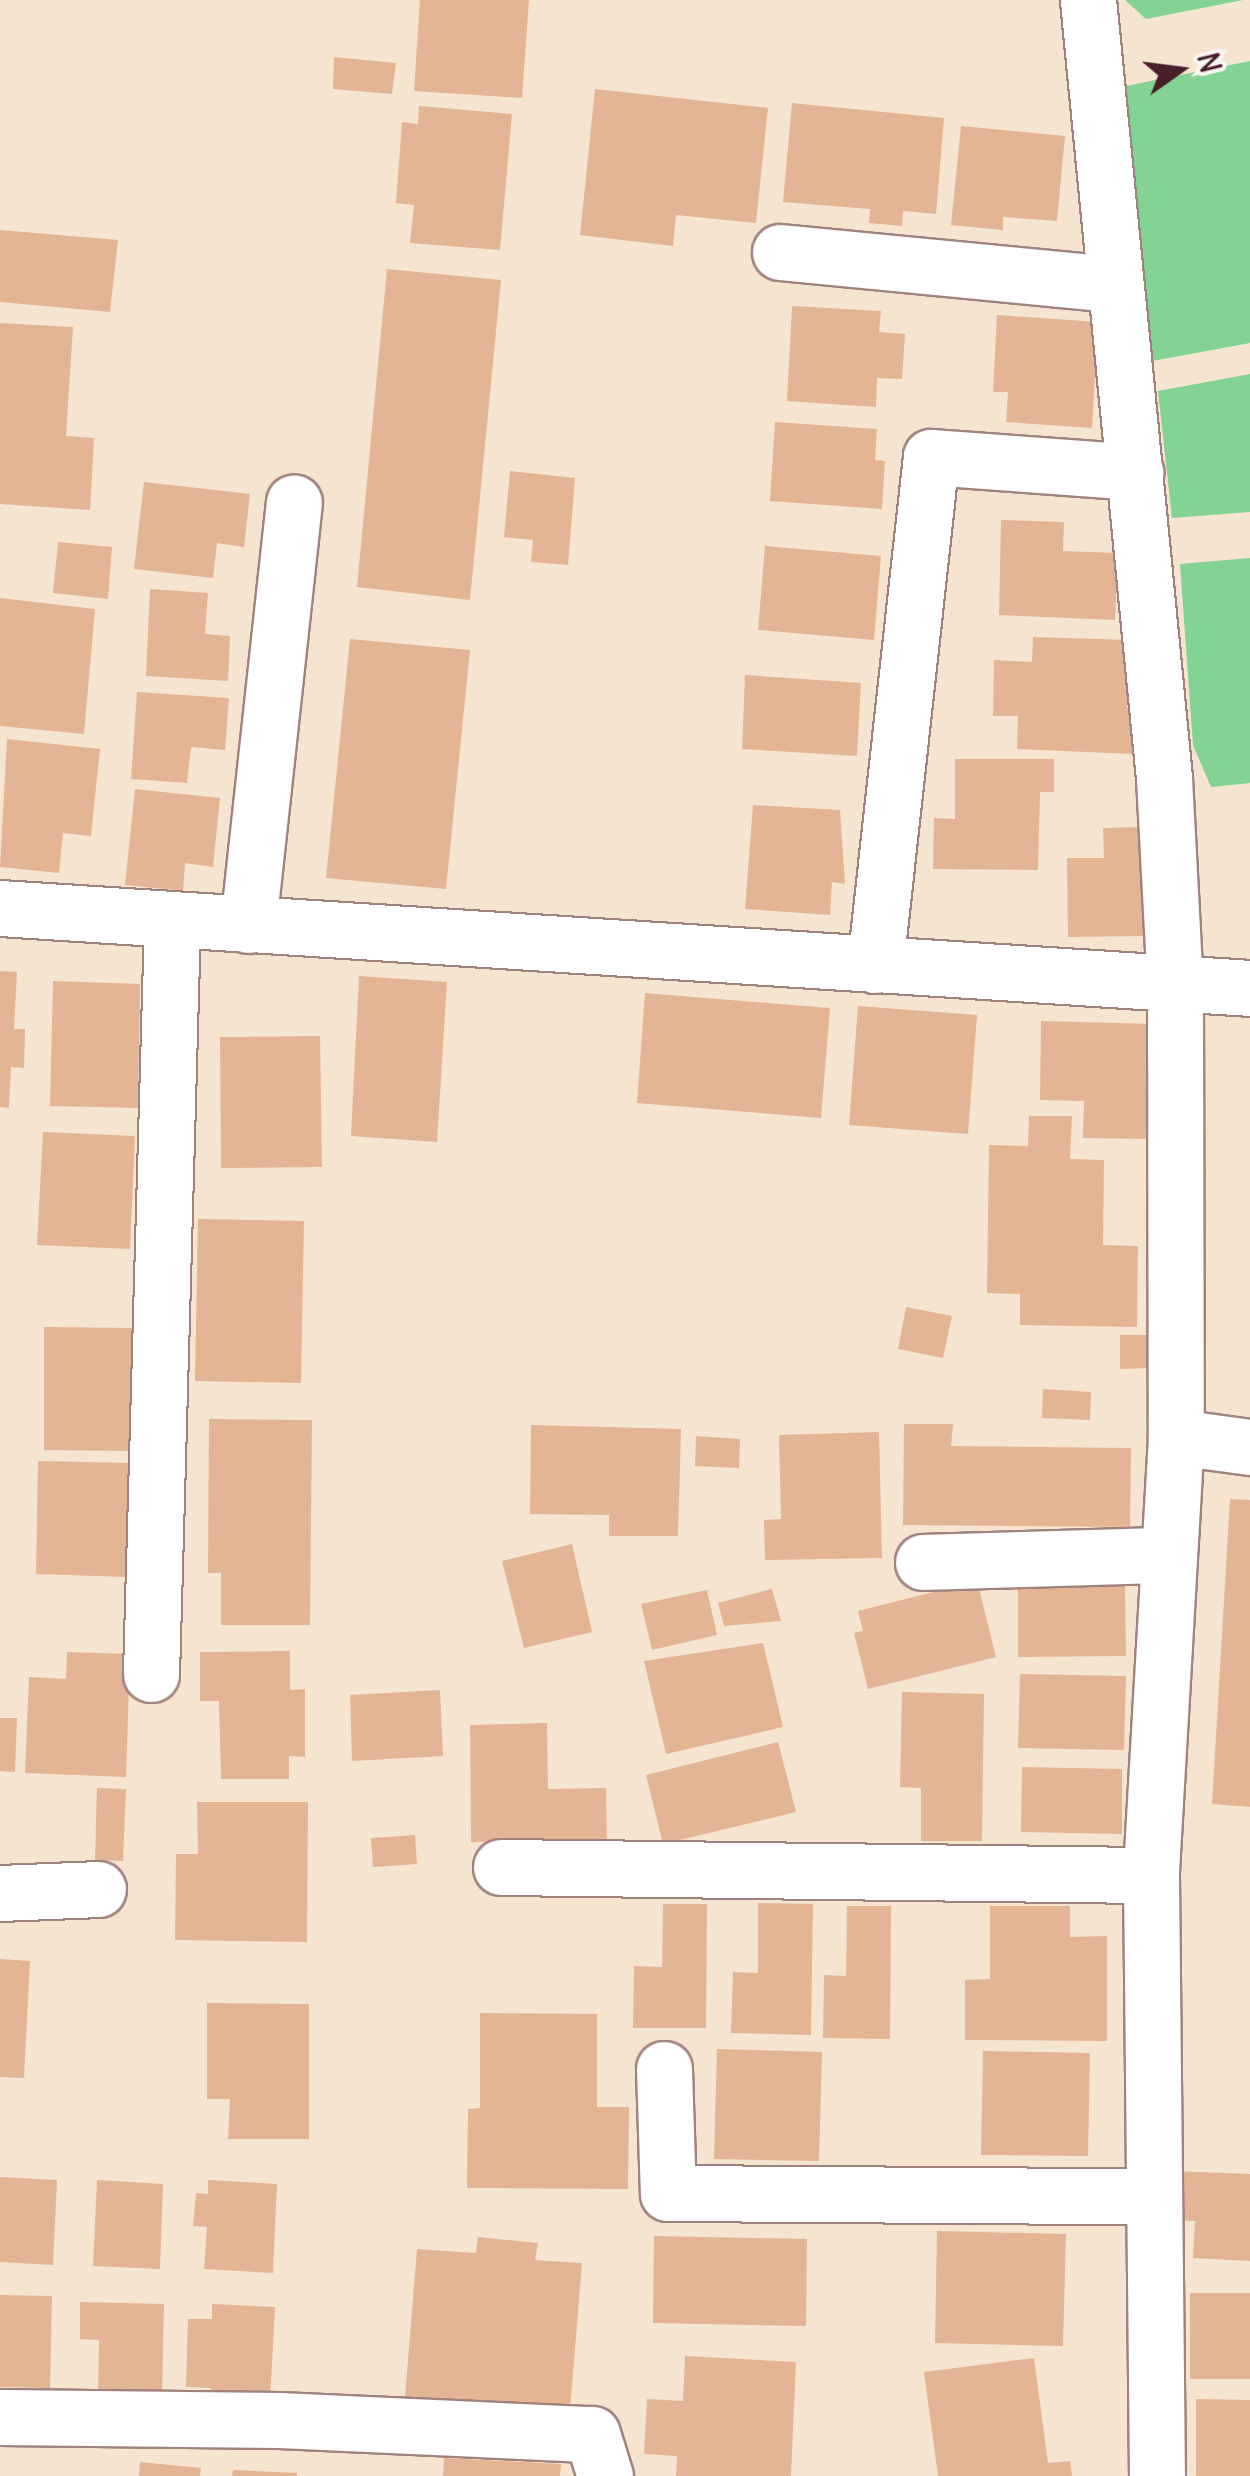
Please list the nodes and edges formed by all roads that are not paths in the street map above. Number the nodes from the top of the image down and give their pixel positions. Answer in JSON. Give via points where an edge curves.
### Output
{"nodes":[{"id":1,"x":1088,"y":0,"type":"edge"},
{"id":2,"x":780,"y":252,"type":"dead end"},
{"id":3,"x":1114,"y":284,"type":"junction"},
{"id":4,"x":1135,"y":472,"type":"junction"},
{"id":5,"x":294,"y":502,"type":"dead end"},
{"id":6,"x":0,"y":908,"type":"edge"},
{"id":7,"x":172,"y":920,"type":"junction"},
{"id":8,"x":248,"y":925,"type":"junction"},
{"id":9,"x":874,"y":965,"type":"junction"},
{"id":10,"x":1175,"y":984,"type":"junction"},
{"id":11,"x":1250,"y":988,"type":"edge"},
{"id":12,"x":1176,"y":1437,"type":"junction"},
{"id":13,"x":1250,"y":1446,"type":"edge"},
{"id":14,"x":1166,"y":1554,"type":"junction"},
{"id":15,"x":924,"y":1562,"type":"dead end"},
{"id":16,"x":151,"y":1674,"type":"dead end"},
{"id":17,"x":501,"y":1867,"type":"dead end"},
{"id":18,"x":1152,"y":1874,"type":"junction"},
{"id":19,"x":98,"y":1890,"type":"dead end"},
{"id":20,"x":0,"y":1893,"type":"edge"},
{"id":21,"x":664,"y":2069,"type":"dead end"},
{"id":22,"x":1151,"y":2196,"type":"junction"},
{"id":23,"x":0,"y":2418,"type":"edge"},
{"id":24,"x":606,"y":2476,"type":"edge"},
{"id":25,"x":1158,"y":2476,"type":"edge"}],
"edges":[{"from":1,"to":3,"type":"street"},
{"from":2,"to":3,"type":"street"},
{"from":3,"to":4,"type":"street"},
{"from":4,"to":9,"type":"street","via":[[931,456]]},
{"from":4,"to":10,"type":"street"},
{"from":5,"to":8,"type":"street"},
{"from":6,"to":7,"type":"street"},
{"from":7,"to":8,"type":"street"},
{"from":7,"to":16,"type":"street"},
{"from":8,"to":9,"type":"street"},
{"from":9,"to":10,"type":"street"},
{"from":10,"to":11,"type":"street"},
{"from":10,"to":12,"type":"street"},
{"from":12,"to":13,"type":"street"},
{"from":12,"to":14,"type":"street"},
{"from":14,"to":15,"type":"street"},
{"from":14,"to":18,"type":"street"},
{"from":17,"to":18,"type":"street"},
{"from":18,"to":22,"type":"street"},
{"from":19,"to":20,"type":"street"},
{"from":21,"to":22,"type":"street","via":[[668,2193]]},
{"from":22,"to":25,"type":"street"},
{"from":23,"to":24,"type":"street","via":[[279,2420],[592,2434]]}]}
